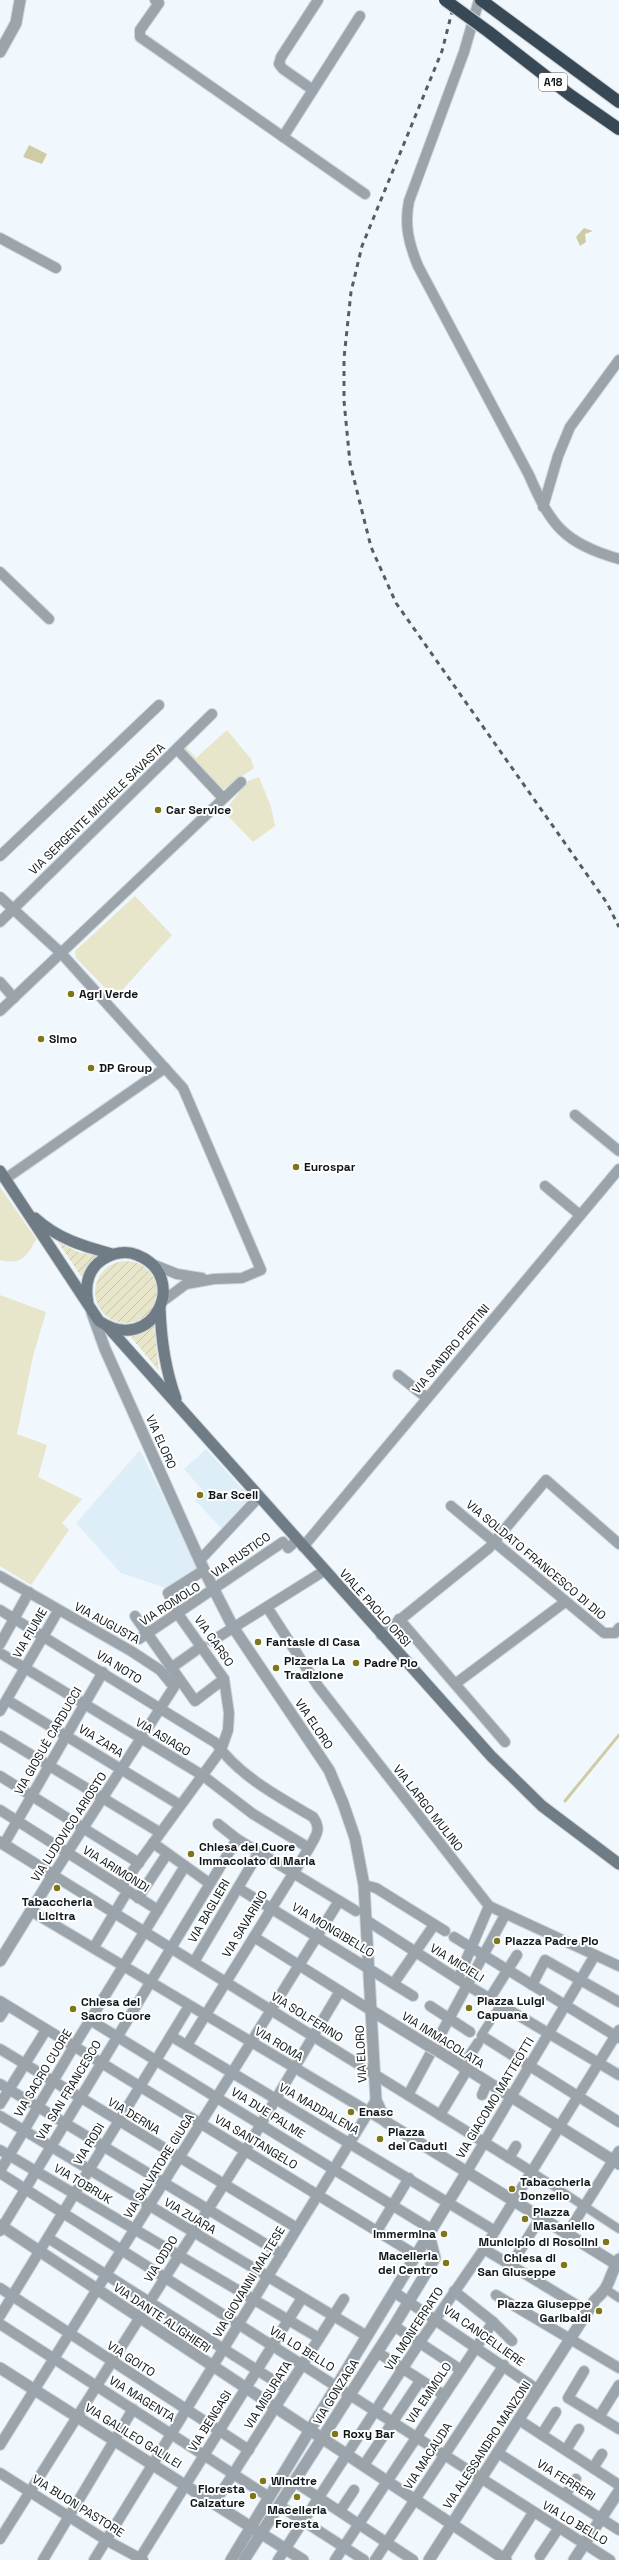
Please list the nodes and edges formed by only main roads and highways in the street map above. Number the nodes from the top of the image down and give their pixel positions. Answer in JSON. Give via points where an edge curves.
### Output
{"nodes":[{"id":1,"x":445,"y":0,"type":"edge"},
{"id":2,"x":480,"y":0,"type":"edge"},
{"id":3,"x":619,"y":102,"type":"edge"},
{"id":4,"x":619,"y":130,"type":"edge"},
{"id":5,"x":3,"y":1175,"type":"edge"},
{"id":6,"x":28,"y":1211,"type":"junction"},
{"id":7,"x":112,"y":1254,"type":"junction"},
{"id":8,"x":161,"y":1304,"type":"junction"},
{"id":9,"x":90,"y":1308,"type":"junction"},
{"id":10,"x":120,"y":1334,"type":"junction"},
{"id":11,"x":178,"y":1406,"type":"junction"},
{"id":12,"x":619,"y":1864,"type":"edge"}],
"edges":[{"from":1,"to":4,"type":"highway","number":"A18","bridge":true},
{"from":2,"to":3,"type":"highway","number":"A18"},
{"from":5,"to":6,"type":"main road"},
{"from":6,"to":7,"type":"main road","via":[[56,1235],[76,1245]]},
{"from":6,"to":9,"type":"main road"},
{"from":7,"to":8,"type":"main road","via":[[134,1253],[152,1264],[162,1281]]},
{"from":7,"to":9,"type":"main road","via":[[93,1268],[86,1291]]},
{"from":8,"to":10,"type":"main road","via":[[154,1318],[145,1325]]},
{"from":8,"to":11,"type":"main road","via":[[161,1338],[167,1376]]},
{"from":9,"to":10,"type":"main road","via":[[108,1327]]},
{"from":10,"to":11,"type":"main road","name":"VIALE PAOLO ORSI"},
{"from":11,"to":12,"type":"main road","name":"VIALE PAOLO ORSI","via":[[491,1756],[537,1800]]}]}
